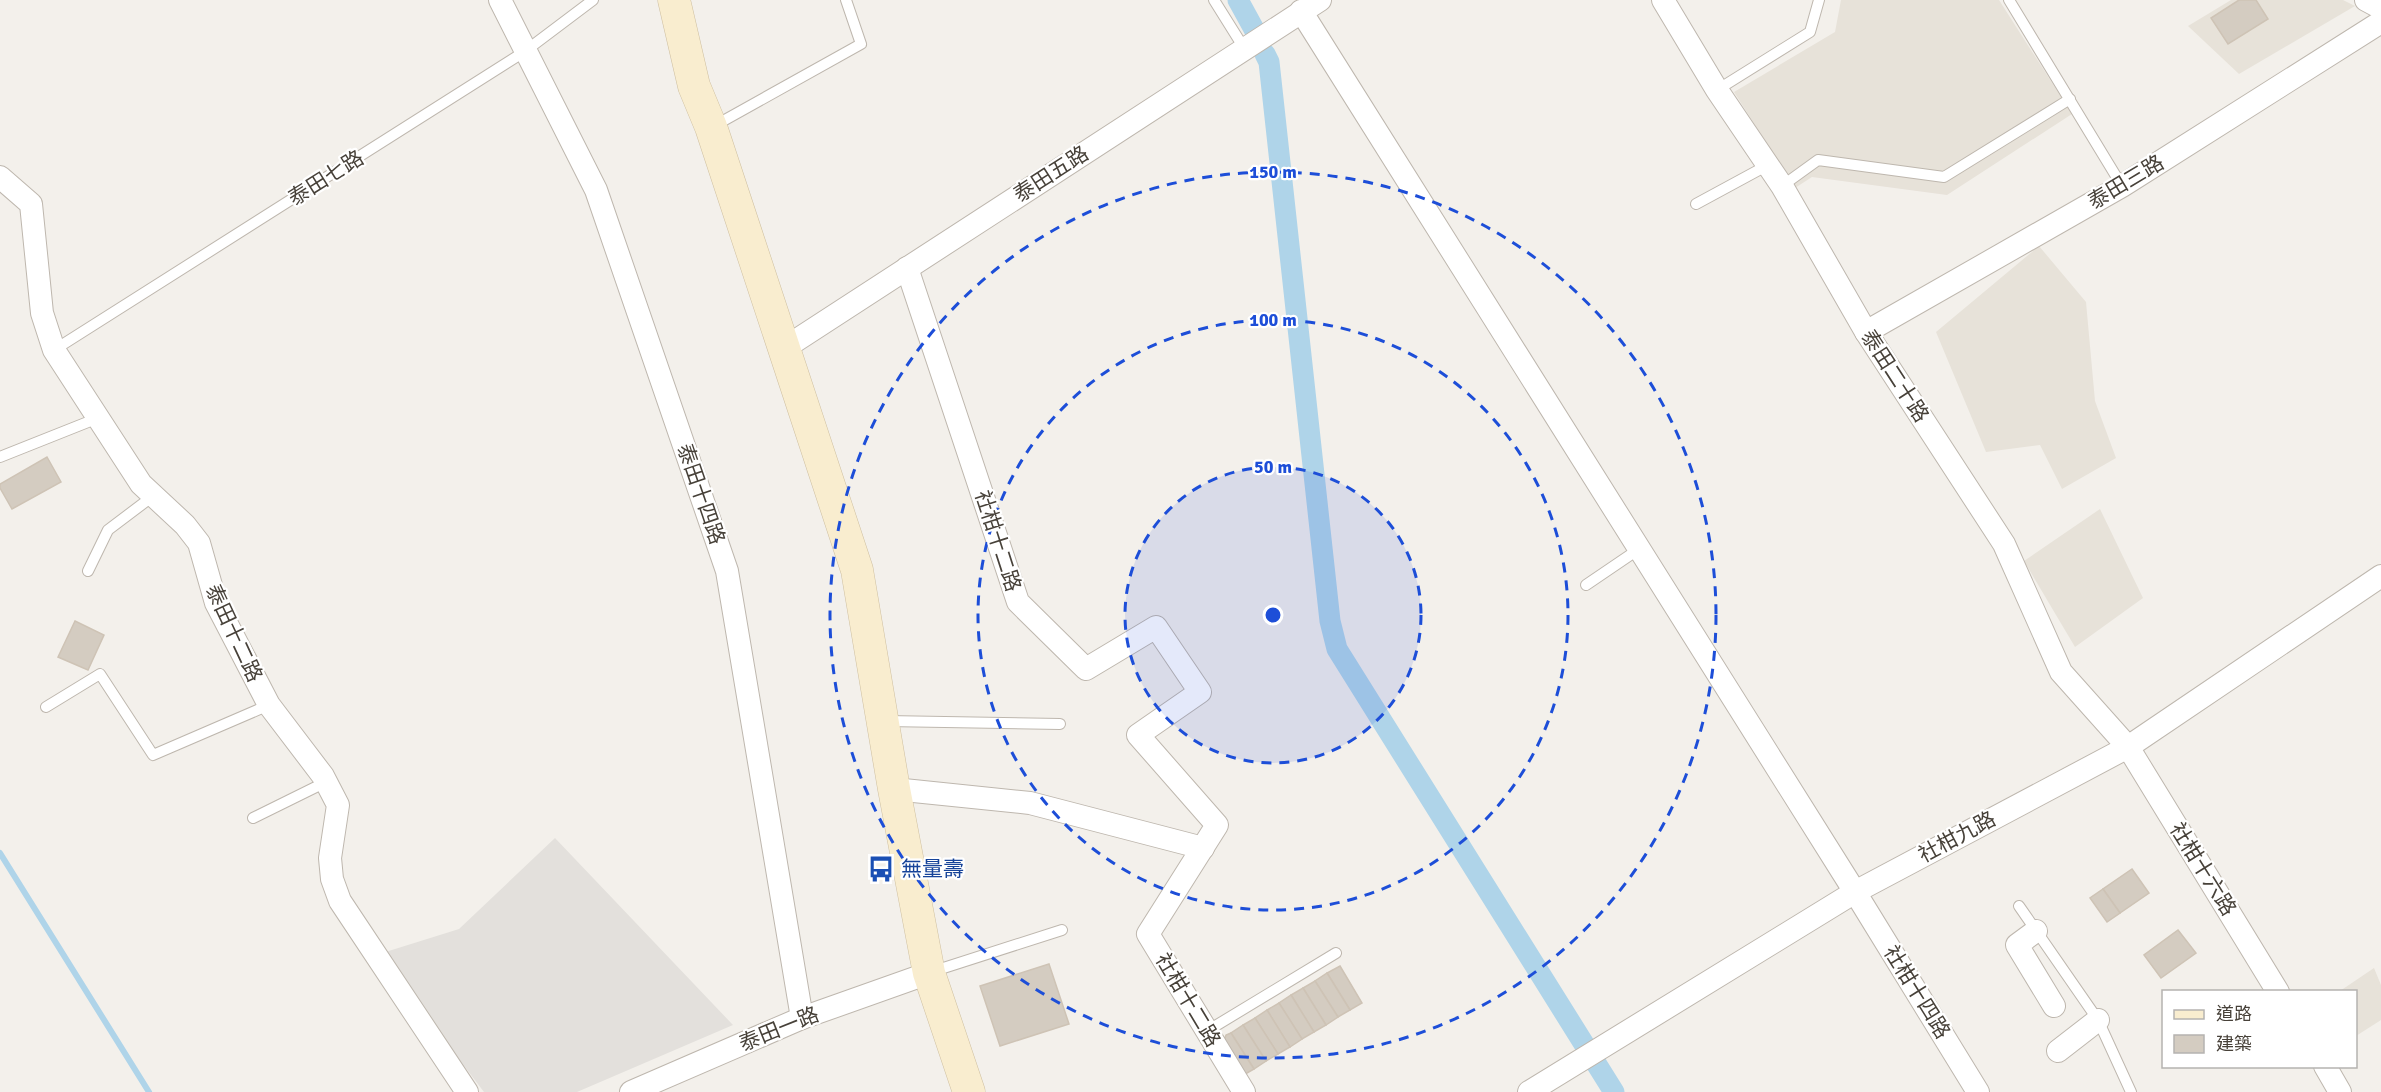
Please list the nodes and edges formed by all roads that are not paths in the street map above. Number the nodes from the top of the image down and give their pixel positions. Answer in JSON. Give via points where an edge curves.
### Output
{"nodes":[{"id":1,"x":500,"y":0,"type":"edge"},
{"id":2,"x":593,"y":0,"type":"edge"},
{"id":3,"x":674,"y":0,"type":"edge"},
{"id":4,"x":846,"y":0,"type":"edge"},
{"id":5,"x":1214,"y":0,"type":"edge"},
{"id":6,"x":1663,"y":0,"type":"edge"},
{"id":7,"x":1820,"y":0,"type":"edge"},
{"id":8,"x":2009,"y":0,"type":"edge"},
{"id":9,"x":2367,"y":0,"type":"edge"},
{"id":10,"x":1311,"y":6,"type":"edge"},
{"id":11,"x":2381,"y":8,"type":"edge"},
{"id":12,"x":2381,"y":22,"type":"edge"},
{"id":13,"x":1244,"y":48,"type":"junction"},
{"id":14,"x":524,"y":52,"type":"junction"},
{"id":15,"x":1717,"y":90,"type":"junction"},
{"id":16,"x":2070,"y":99,"type":"junction"},
{"id":17,"x":711,"y":127,"type":"junction"},
{"id":18,"x":1768,"y":165,"type":"junction"},
{"id":19,"x":0,"y":177,"type":"edge"},
{"id":20,"x":1782,"y":186,"type":"junction"},
{"id":21,"x":2122,"y":186,"type":"junction"},
{"id":22,"x":1696,"y":204,"type":"dead end"},
{"id":23,"x":907,"y":268,"type":"junction"},
{"id":24,"x":1866,"y":332,"type":"junction"},
{"id":25,"x":783,"y":349,"type":"junction"},
{"id":26,"x":54,"y":350,"type":"junction"},
{"id":27,"x":98,"y":418,"type":"junction"},
{"id":28,"x":0,"y":457,"type":"edge"},
{"id":29,"x":153,"y":496,"type":"junction"},
{"id":30,"x":1639,"y":549,"type":"junction"},
{"id":31,"x":88,"y":571,"type":"dead end"},
{"id":32,"x":2381,"y":576,"type":"edge"},
{"id":33,"x":1586,"y":585,"type":"dead end"},
{"id":34,"x":269,"y":705,"type":"junction"},
{"id":35,"x":46,"y":707,"type":"dead end"},
{"id":36,"x":882,"y":721,"type":"junction"},
{"id":37,"x":1059,"y":724,"type":"dead end"},
{"id":38,"x":2128,"y":747,"type":"junction"},
{"id":39,"x":326,"y":782,"type":"junction"},
{"id":40,"x":894,"y":789,"type":"junction"},
{"id":41,"x":254,"y":818,"type":"dead end"},
{"id":42,"x":1203,"y":848,"type":"junction"},
{"id":43,"x":1855,"y":892,"type":"junction"},
{"id":44,"x":2019,"y":906,"type":"dead end"},
{"id":45,"x":1062,"y":930,"type":"dead end"},
{"id":46,"x":2036,"y":931,"type":"junction"},
{"id":47,"x":1336,"y":953,"type":"dead end"},
{"id":48,"x":929,"y":973,"type":"junction"},
{"id":49,"x":2277,"y":990,"type":"edge"},
{"id":50,"x":2054,"y":1006,"type":"dead end"},
{"id":51,"x":802,"y":1018,"type":"junction"},
{"id":52,"x":2098,"y":1020,"type":"junction"},
{"id":53,"x":1207,"y":1031,"type":"junction"},
{"id":54,"x":2058,"y":1052,"type":"dead end"},
{"id":55,"x":2326,"y":1068,"type":"edge"},
{"id":56,"x":467,"y":1092,"type":"edge"},
{"id":57,"x":631,"y":1092,"type":"edge"},
{"id":58,"x":969,"y":1092,"type":"edge"},
{"id":59,"x":1244,"y":1092,"type":"edge"},
{"id":60,"x":1529,"y":1092,"type":"edge"},
{"id":61,"x":1978,"y":1092,"type":"edge"},
{"id":62,"x":2131,"y":1092,"type":"edge"},
{"id":63,"x":2340,"y":1092,"type":"edge"}],
"edges":[{"from":1,"to":14,"type":"street","name":"泰田十四路"},
{"from":2,"to":14,"type":"lane","name":"泰田七路"},
{"from":3,"to":17,"type":"street","via":[[694,86]]},
{"from":4,"to":17,"type":"lane","via":[[861,44]]},
{"from":5,"to":13,"type":"lane"},
{"from":6,"to":15,"type":"street","name":"泰田二十路"},
{"from":7,"to":15,"type":"lane","via":[[1810,32]]},
{"from":8,"to":16,"type":"lane"},
{"from":9,"to":11,"type":"street"},
{"from":10,"to":13,"type":"street","name":"泰田五路"},
{"from":10,"to":30,"type":"street","name":"社柑十四路"},
{"from":12,"to":21,"type":"street","name":"泰田三路"},
{"from":13,"to":23,"type":"street","name":"泰田五路"},
{"from":14,"to":26,"type":"lane","name":"泰田七路"},
{"from":14,"to":51,"type":"street","name":"泰田十四路","via":[[596,190],[727,571]]},
{"from":15,"to":18,"type":"street","name":"泰田二十路"},
{"from":16,"to":20,"type":"lane","via":[[1944,177],[1818,160]]},
{"from":16,"to":21,"type":"lane"},
{"from":17,"to":25,"type":"street"},
{"from":18,"to":20,"type":"street","name":"泰田二十路"},
{"from":18,"to":22,"type":"lane"},
{"from":19,"to":26,"type":"street","name":"泰田十二路","via":[[31,204],[42,313]]},
{"from":20,"to":24,"type":"street","name":"泰田二十路"},
{"from":21,"to":24,"type":"street","name":"泰田三路"},
{"from":23,"to":25,"type":"street","name":"泰田五路"},
{"from":23,"to":42,"type":"street","name":"社柑十二路","via":[[1018,602],[1086,669],[1156,627],[1200,692],[1138,735],[1217,825]]},
{"from":24,"to":38,"type":"street","name":"泰田二十路","via":[[2004,544],[2061,672]]},
{"from":25,"to":36,"type":"street","via":[[857,570]]},
{"from":26,"to":27,"type":"street","name":"泰田十二路"},
{"from":27,"to":28,"type":"lane"},
{"from":27,"to":29,"type":"street","name":"泰田十二路"},
{"from":29,"to":31,"type":"lane","via":[[108,530]]},
{"from":29,"to":34,"type":"street","name":"泰田十二路","via":[[199,543],[216,603]]},
{"from":30,"to":33,"type":"lane"},
{"from":30,"to":43,"type":"street","name":"社柑十四路"},
{"from":32,"to":38,"type":"street","name":"社柑九路"},
{"from":34,"to":35,"type":"lane","via":[[153,755],[100,674]]},
{"from":34,"to":39,"type":"street","name":"泰田十二路"},
{"from":36,"to":37,"type":"lane"},
{"from":36,"to":40,"type":"street"},
{"from":38,"to":43,"type":"street","name":"社柑九路"},
{"from":38,"to":49,"type":"street","name":"社柑十六路"},
{"from":39,"to":41,"type":"lane"},
{"from":39,"to":56,"type":"street","name":"泰田十二路","via":[[338,805],[330,858],[340,901]]},
{"from":40,"to":42,"type":"street","via":[[1030,803]]},
{"from":40,"to":48,"type":"street"},
{"from":42,"to":53,"type":"street","name":"社柑十二路","via":[[1148,934]]},
{"from":43,"to":60,"type":"street","name":"社柑九路"},
{"from":43,"to":61,"type":"street","name":"社柑十四路"},
{"from":44,"to":46,"type":"lane"},
{"from":45,"to":48,"type":"lane"},
{"from":46,"to":50,"type":"street","via":[[2018,945]]},
{"from":46,"to":52,"type":"lane"},
{"from":47,"to":53,"type":"lane"},
{"from":48,"to":51,"type":"street","name":"泰田一路"},
{"from":48,"to":58,"type":"street"},
{"from":51,"to":57,"type":"street","name":"泰田一路"},
{"from":52,"to":54,"type":"street"},
{"from":52,"to":62,"type":"lane"},
{"from":53,"to":59,"type":"street","name":"社柑十二路"},
{"from":55,"to":63,"type":"street"}]}
